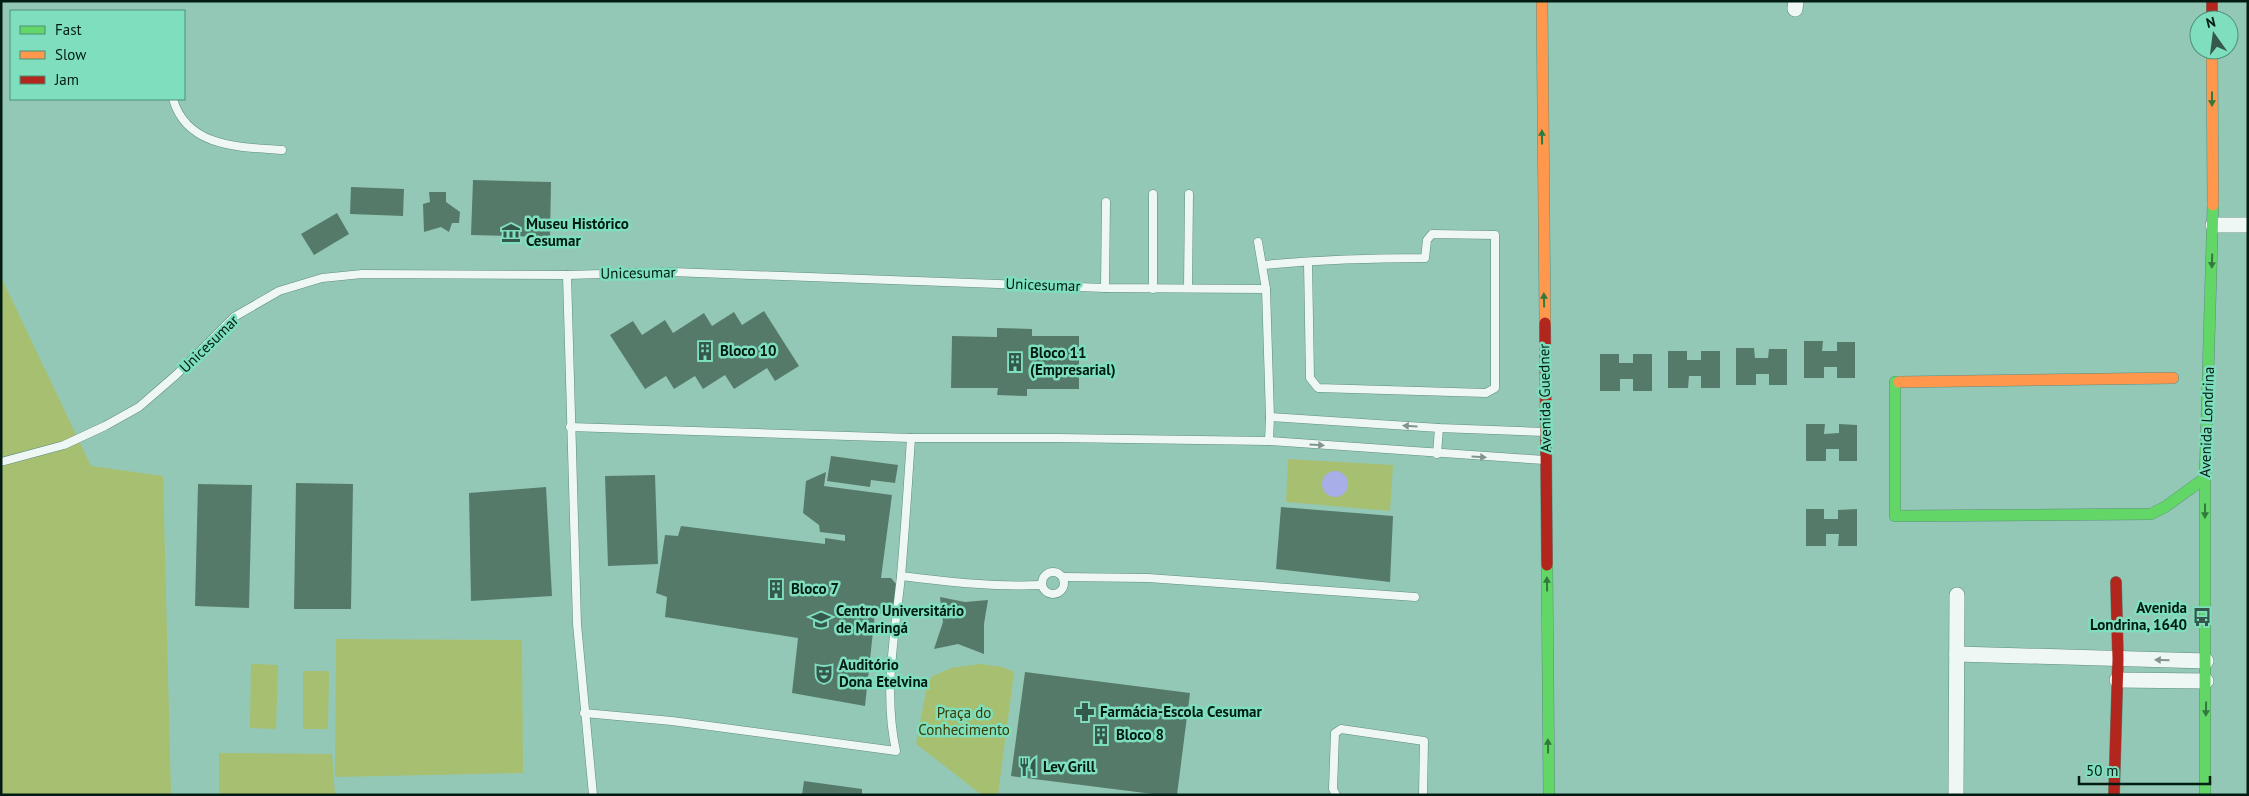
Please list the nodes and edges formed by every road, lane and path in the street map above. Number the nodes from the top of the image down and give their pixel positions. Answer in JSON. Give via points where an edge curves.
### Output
{"nodes":[{"id":1,"x":1542,"y":1,"type":"edge"},
{"id":2,"x":2212,"y":60,"type":"edge"},
{"id":3,"x":173,"y":100,"type":"edge"},
{"id":4,"x":282,"y":150,"type":"dead end"},
{"id":5,"x":1153,"y":194,"type":"dead end"},
{"id":6,"x":1189,"y":194,"type":"dead end"},
{"id":7,"x":1106,"y":202,"type":"dead end"},
{"id":8,"x":2213,"y":225,"type":"junction"},
{"id":9,"x":2248,"y":225,"type":"edge"},
{"id":10,"x":1258,"y":242,"type":"dead end"},
{"id":11,"x":1308,"y":262,"type":"junction"},
{"id":12,"x":1263,"y":265,"type":"junction"},
{"id":13,"x":567,"y":275,"type":"junction"},
{"id":14,"x":1106,"y":288,"type":"junction"},
{"id":15,"x":1188,"y":288,"type":"junction"},
{"id":16,"x":1152,"y":289,"type":"junction"},
{"id":17,"x":1266,"y":289,"type":"junction"},
{"id":18,"x":2173,"y":378,"type":"dead end"},
{"id":19,"x":1270,"y":417,"type":"junction"},
{"id":20,"x":570,"y":427,"type":"junction"},
{"id":21,"x":1439,"y":428,"type":"junction"},
{"id":22,"x":1546,"y":432,"type":"junction"},
{"id":23,"x":911,"y":438,"type":"junction"},
{"id":24,"x":1269,"y":441,"type":"junction"},
{"id":25,"x":1437,"y":454,"type":"junction"},
{"id":26,"x":1546,"y":460,"type":"junction"},
{"id":27,"x":1,"y":462,"type":"edge"},
{"id":28,"x":2205,"y":478,"type":"junction"},
{"id":29,"x":901,"y":576,"type":"junction"},
{"id":30,"x":1063,"y":577,"type":"junction"},
{"id":31,"x":2116,"y":582,"type":"dead end"},
{"id":32,"x":1042,"y":585,"type":"junction"},
{"id":33,"x":1957,"y":595,"type":"dead end"},
{"id":34,"x":1415,"y":597,"type":"dead end"},
{"id":35,"x":1957,"y":654,"type":"junction"},
{"id":36,"x":2118,"y":659,"type":"junction"},
{"id":37,"x":2206,"y":662,"type":"junction"},
{"id":38,"x":2117,"y":680,"type":"junction"},
{"id":39,"x":2206,"y":681,"type":"junction"},
{"id":40,"x":584,"y":713,"type":"junction"},
{"id":41,"x":593,"y":795,"type":"edge"},
{"id":42,"x":1336,"y":795,"type":"edge"},
{"id":43,"x":1423,"y":795,"type":"edge"},
{"id":44,"x":1549,"y":795,"type":"edge"},
{"id":45,"x":1956,"y":795,"type":"edge"},
{"id":46,"x":2114,"y":795,"type":"edge"},
{"id":47,"x":2205,"y":795,"type":"edge"}],
"edges":[{"from":22,"to":1,"type":"street","name":"Avenida Guedner","one_way":true},
{"from":2,"to":8,"type":"street","name":"Avenida Londrina","one_way":true},
{"from":3,"to":4,"type":"lane","via":[[177,113],[204,137],[232,146]]},
{"from":5,"to":16,"type":"lane"},
{"from":6,"to":15,"type":"lane"},
{"from":7,"to":14,"type":"lane"},
{"from":8,"to":9,"type":"street"},
{"from":8,"to":28,"type":"street","name":"Avenida Londrina","one_way":true},
{"from":10,"to":12,"type":"lane"},
{"from":11,"to":11,"type":"lane","via":[[1310,378],[1318,388],[1486,393],[1495,388],[1495,234],[1432,234],[1427,240],[1425,258]]},
{"from":11,"to":12,"type":"lane"},
{"from":12,"to":17,"type":"lane"},
{"from":13,"to":14,"type":"lane","name":"Unicesumar","via":[[762,274]]},
{"from":13,"to":20,"type":"lane"},
{"from":13,"to":27,"type":"lane","name":"Unicesumar","via":[[362,274],[322,278],[279,291],[234,317],[176,375],[139,406],[64,445]]},
{"from":14,"to":16,"type":"lane","name":"Unicesumar"},
{"from":15,"to":16,"type":"lane","name":"Unicesumar"},
{"from":15,"to":17,"type":"lane","name":"Unicesumar"},
{"from":17,"to":19,"type":"lane"},
{"from":18,"to":28,"type":"street","via":[[1895,382],[1895,516],[2137,516],[2165,507]]},
{"from":21,"to":19,"type":"lane","one_way":true},
{"from":19,"to":24,"type":"lane"},
{"from":20,"to":23,"type":"lane"},
{"from":20,"to":40,"type":"lane","via":[[576,624]]},
{"from":21,"to":22,"type":"lane"},
{"from":21,"to":25,"type":"lane"},
{"from":22,"to":26,"type":"street","name":"Avenida Guedner"},
{"from":23,"to":24,"type":"lane"},
{"from":23,"to":29,"type":"lane"},
{"from":24,"to":25,"type":"lane","one_way":true},
{"from":25,"to":26,"type":"lane","one_way":true},
{"from":44,"to":26,"type":"street","name":"Avenida Guedner","one_way":true},
{"from":28,"to":37,"type":"street","name":"Avenida Londrina","one_way":true},
{"from":29,"to":32,"type":"lane","via":[[958,583]]},
{"from":29,"to":40,"type":"lane","via":[[890,668],[891,727],[896,750]]},
{"from":30,"to":32,"type":"lane","via":[[1049,573]]},
{"from":30,"to":32,"type":"lane","via":[[1064,587],[1057,594],[1047,593]]},
{"from":30,"to":34,"type":"lane","via":[[1148,578]]},
{"from":31,"to":36,"type":"street"},
{"from":33,"to":35,"type":"street"},
{"from":35,"to":36,"type":"street"},
{"from":35,"to":45,"type":"street"},
{"from":37,"to":36,"type":"street","one_way":true},
{"from":36,"to":38,"type":"street"},
{"from":37,"to":39,"type":"street","name":"Avenida Londrina"},
{"from":38,"to":39,"type":"street"},
{"from":38,"to":46,"type":"street"},
{"from":39,"to":47,"type":"street","name":"Avenida Londrina","one_way":true},
{"from":40,"to":41,"type":"lane"},
{"from":42,"to":43,"type":"lane","via":[[1333,789],[1335,733],[1340,729],[1424,741]]}]}
